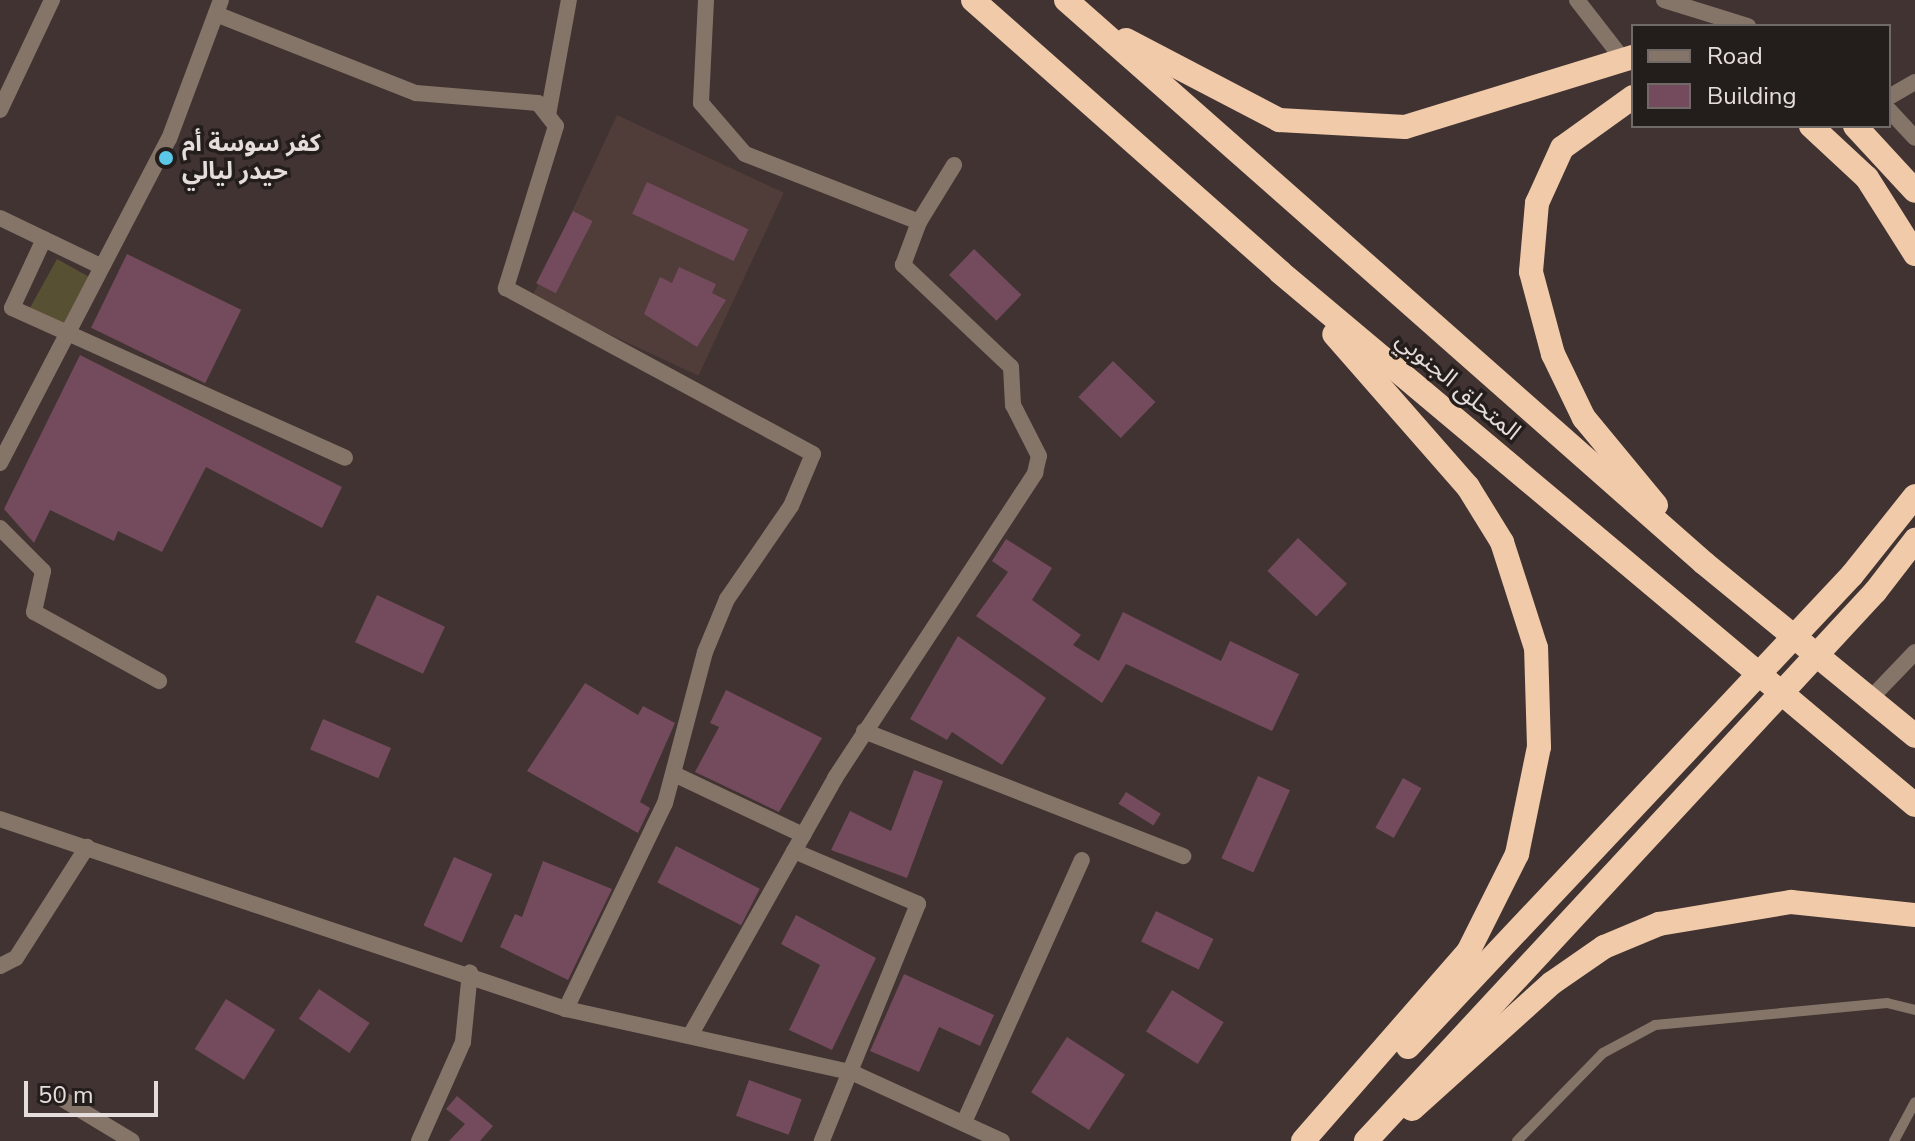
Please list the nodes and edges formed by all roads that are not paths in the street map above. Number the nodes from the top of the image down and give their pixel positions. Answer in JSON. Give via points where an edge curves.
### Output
{"nodes":[{"id":1,"x":52,"y":0,"type":"edge"},
{"id":2,"x":569,"y":0,"type":"edge"},
{"id":3,"x":706,"y":0,"type":"edge"},
{"id":4,"x":973,"y":0,"type":"edge"},
{"id":5,"x":1066,"y":0,"type":"edge"},
{"id":6,"x":1577,"y":0,"type":"edge"},
{"id":7,"x":1664,"y":0,"type":"edge"},
{"id":8,"x":218,"y":7,"type":"edge"},
{"id":9,"x":1086,"y":18,"type":"junction"},
{"id":10,"x":1742,"y":24,"type":"edge"},
{"id":11,"x":1628,"y":57,"type":"edge"},
{"id":12,"x":1915,"y":82,"type":"edge"},
{"id":13,"x":1891,"y":96,"type":"edge"},
{"id":14,"x":1631,"y":98,"type":"edge"},
{"id":15,"x":0,"y":110,"type":"edge"},
{"id":16,"x":1891,"y":112,"type":"edge"},
{"id":17,"x":548,"y":115,"type":"junction"},
{"id":18,"x":1813,"y":128,"type":"edge"},
{"id":19,"x":1857,"y":128,"type":"edge"},
{"id":20,"x":1915,"y":138,"type":"edge"},
{"id":21,"x":954,"y":165,"type":"dead end"},
{"id":22,"x":1915,"y":191,"type":"edge"},
{"id":23,"x":0,"y":218,"type":"edge"},
{"id":24,"x":919,"y":222,"type":"junction"},
{"id":25,"x":44,"y":239,"type":"junction"},
{"id":26,"x":1915,"y":254,"type":"edge"},
{"id":27,"x":100,"y":266,"type":"junction"},
{"id":28,"x":1280,"y":272,"type":"junction"},
{"id":29,"x":64,"y":333,"type":"junction"},
{"id":30,"x":345,"y":458,"type":"dead end"},
{"id":31,"x":0,"y":463,"type":"edge"},
{"id":32,"x":1915,"y":496,"type":"edge"},
{"id":33,"x":0,"y":528,"type":"edge"},
{"id":34,"x":1915,"y":540,"type":"edge"},
{"id":35,"x":1704,"y":563,"type":"junction"},
{"id":36,"x":1915,"y":652,"type":"edge"},
{"id":37,"x":159,"y":681,"type":"dead end"},
{"id":38,"x":1870,"y":699,"type":"junction"},
{"id":39,"x":864,"y":731,"type":"junction"},
{"id":40,"x":1915,"y":736,"type":"edge"},
{"id":41,"x":674,"y":774,"type":"junction"},
{"id":42,"x":1915,"y":805,"type":"edge"},
{"id":43,"x":0,"y":819,"type":"edge"},
{"id":44,"x":803,"y":835,"type":"junction"},
{"id":45,"x":87,"y":847,"type":"junction"},
{"id":46,"x":794,"y":851,"type":"junction"},
{"id":47,"x":1183,"y":856,"type":"dead end"},
{"id":48,"x":1082,"y":860,"type":"dead end"},
{"id":49,"x":1915,"y":915,"type":"edge"},
{"id":50,"x":0,"y":966,"type":"edge"},
{"id":51,"x":470,"y":972,"type":"junction"},
{"id":52,"x":566,"y":1009,"type":"junction"},
{"id":53,"x":1915,"y":1010,"type":"edge"},
{"id":54,"x":691,"y":1034,"type":"junction"},
{"id":55,"x":851,"y":1072,"type":"junction"},
{"id":56,"x":59,"y":1097,"type":"dead end"},
{"id":57,"x":1915,"y":1102,"type":"edge"},
{"id":58,"x":965,"y":1120,"type":"junction"},
{"id":59,"x":132,"y":1141,"type":"edge"},
{"id":60,"x":419,"y":1141,"type":"edge"},
{"id":61,"x":822,"y":1141,"type":"edge"},
{"id":62,"x":1002,"y":1141,"type":"edge"},
{"id":63,"x":1306,"y":1141,"type":"edge"},
{"id":64,"x":1366,"y":1141,"type":"edge"},
{"id":65,"x":1379,"y":1141,"type":"edge"},
{"id":66,"x":1517,"y":1141,"type":"edge"},
{"id":67,"x":1894,"y":1141,"type":"edge"}],
"edges":[{"from":1,"to":15,"type":"street"},
{"from":2,"to":17,"type":"street"},
{"from":3,"to":24,"type":"street","via":[[701,103],[745,154]]},
{"from":4,"to":28,"type":"highway","name":"المتحلق الجنوبي"},
{"from":5,"to":9,"type":"highway","name":"المتحلق الجنوبي"},
{"from":6,"to":11,"type":"street"},
{"from":7,"to":10,"type":"street"},
{"from":8,"to":17,"type":"street","via":[[416,93],[538,103]]},
{"from":8,"to":27,"type":"street","via":[[169,139]]},
{"from":9,"to":11,"type":"highway","via":[[1279,120],[1405,127]]},
{"from":9,"to":35,"type":"highway","name":"المتحلق الجنوبي"},
{"from":12,"to":13,"type":"street"},
{"from":14,"to":35,"type":"highway","via":[[1562,148],[1537,203],[1531,272],[1553,354],[1584,418]]},
{"from":16,"to":20,"type":"street"},
{"from":17,"to":41,"type":"street","via":[[556,126],[506,288],[813,454],[791,506],[727,599],[705,652]]},
{"from":18,"to":26,"type":"highway","via":[[1867,178]]},
{"from":19,"to":22,"type":"highway"},
{"from":21,"to":24,"type":"street"},
{"from":23,"to":25,"type":"street"},
{"from":24,"to":39,"type":"street","via":[[903,265],[1001,352],[1011,367],[1013,405],[1039,456],[1035,473]]},
{"from":25,"to":27,"type":"street"},
{"from":25,"to":29,"type":"street","via":[[12,308]]},
{"from":27,"to":29,"type":"street"},
{"from":28,"to":42,"type":"highway","name":"المتحلق الجنوبي"},
{"from":28,"to":63,"type":"highway","via":[[1468,487],[1502,542],[1536,648],[1541,701],[1531,802],[1497,900],[1431,1000]]},
{"from":29,"to":30,"type":"street"},
{"from":29,"to":31,"type":"street"},
{"from":32,"to":63,"type":"highway","via":[[1852,575],[1696,736],[1447,1010]]},
{"from":33,"to":37,"type":"street","via":[[43,571],[34,612]]},
{"from":34,"to":64,"type":"highway","via":[[1875,592],[1716,757]]},
{"from":35,"to":38,"type":"highway","name":"المتحلق الجنوبي"},
{"from":36,"to":38,"type":"street"},
{"from":38,"to":40,"type":"highway","name":"المتحلق الجنوبي"},
{"from":39,"to":44,"type":"street"},
{"from":39,"to":47,"type":"street"},
{"from":41,"to":44,"type":"street"},
{"from":41,"to":52,"type":"street"},
{"from":43,"to":45,"type":"street"},
{"from":44,"to":46,"type":"street"},
{"from":45,"to":50,"type":"street","via":[[16,958]]},
{"from":45,"to":51,"type":"street"},
{"from":46,"to":54,"type":"street"},
{"from":46,"to":55,"type":"street","via":[[918,904]]},
{"from":48,"to":58,"type":"street"},
{"from":49,"to":65,"type":"highway","via":[[1791,902],[1659,924],[1604,947],[1552,983]]},
{"from":51,"to":52,"type":"street"},
{"from":51,"to":60,"type":"street","via":[[463,1042]]},
{"from":52,"to":54,"type":"street"},
{"from":53,"to":66,"type":"lane","via":[[1887,1003],[1655,1025],[1603,1053]]},
{"from":54,"to":55,"type":"street"},
{"from":55,"to":58,"type":"street"},
{"from":55,"to":61,"type":"street"},
{"from":56,"to":59,"type":"street"},
{"from":57,"to":67,"type":"lane"},
{"from":58,"to":62,"type":"street"}]}
